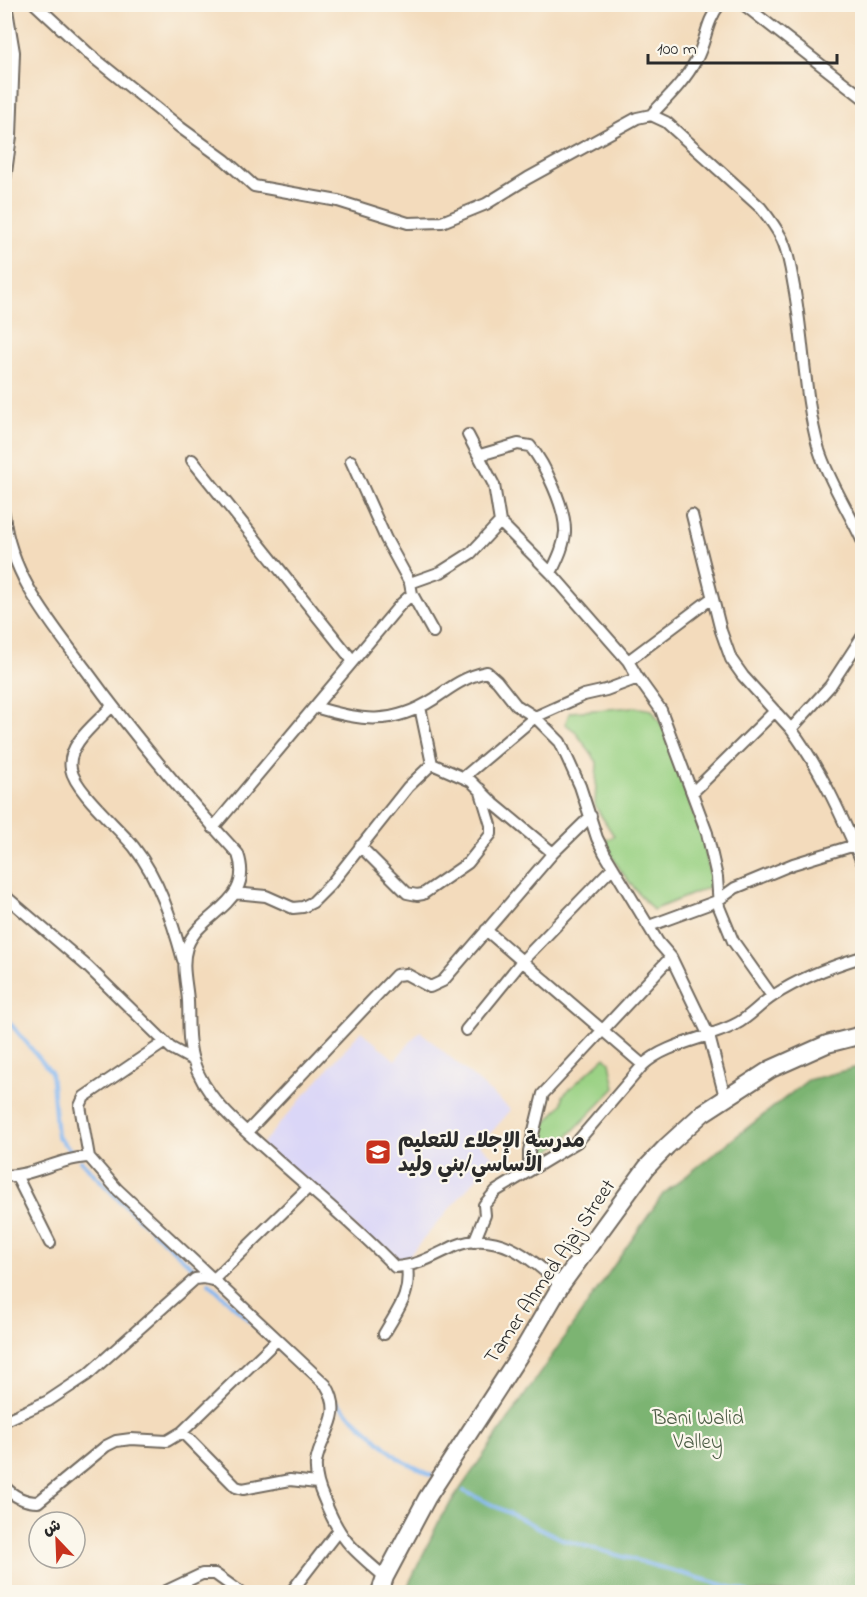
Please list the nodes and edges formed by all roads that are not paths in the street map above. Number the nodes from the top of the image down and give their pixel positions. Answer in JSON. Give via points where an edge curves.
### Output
{"nodes":[{"id":1,"x":6,"y":4,"type":"edge"},
{"id":2,"x":35,"y":4,"type":"edge"},
{"id":3,"x":720,"y":4,"type":"edge"},
{"id":4,"x":743,"y":4,"type":"edge"},
{"id":5,"x":862,"y":97,"type":"edge"},
{"id":6,"x":651,"y":115,"type":"junction"},
{"id":7,"x":4,"y":188,"type":"edge"},
{"id":8,"x":468,"y":435,"type":"dead end"},
{"id":9,"x":480,"y":454,"type":"junction"},
{"id":10,"x":192,"y":459,"type":"dead end"},
{"id":11,"x":351,"y":461,"type":"dead end"},
{"id":12,"x":4,"y":514,"type":"edge"},
{"id":13,"x":692,"y":515,"type":"dead end"},
{"id":14,"x":500,"y":522,"type":"junction"},
{"id":15,"x":862,"y":540,"type":"edge"},
{"id":16,"x":551,"y":573,"type":"junction"},
{"id":17,"x":411,"y":589,"type":"junction"},
{"id":18,"x":712,"y":598,"type":"junction"},
{"id":19,"x":433,"y":632,"type":"dead end"},
{"id":20,"x":862,"y":637,"type":"edge"},
{"id":21,"x":353,"y":661,"type":"junction"},
{"id":22,"x":628,"y":661,"type":"junction"},
{"id":23,"x":638,"y":678,"type":"junction"},
{"id":24,"x":112,"y":706,"type":"junction"},
{"id":25,"x":315,"y":707,"type":"junction"},
{"id":26,"x":420,"y":707,"type":"junction"},
{"id":27,"x":775,"y":711,"type":"junction"},
{"id":28,"x":535,"y":717,"type":"junction"},
{"id":29,"x":791,"y":729,"type":"junction"},
{"id":30,"x":432,"y":764,"type":"junction"},
{"id":31,"x":464,"y":777,"type":"junction"},
{"id":32,"x":480,"y":789,"type":"junction"},
{"id":33,"x":692,"y":793,"type":"junction"},
{"id":34,"x":591,"y":816,"type":"junction"},
{"id":35,"x":213,"y":828,"type":"junction"},
{"id":36,"x":855,"y":845,"type":"junction"},
{"id":37,"x":360,"y":846,"type":"junction"},
{"id":38,"x":553,"y":853,"type":"junction"},
{"id":39,"x":862,"y":862,"type":"edge"},
{"id":40,"x":613,"y":867,"type":"junction"},
{"id":41,"x":235,"y":893,"type":"junction"},
{"id":42,"x":4,"y":895,"type":"edge"},
{"id":43,"x":717,"y":901,"type":"junction"},
{"id":44,"x":649,"y":926,"type":"junction"},
{"id":45,"x":486,"y":930,"type":"junction"},
{"id":46,"x":671,"y":957,"type":"junction"},
{"id":47,"x":862,"y":957,"type":"edge"},
{"id":48,"x":523,"y":960,"type":"junction"},
{"id":49,"x":184,"y":963,"type":"junction"},
{"id":50,"x":772,"y":996,"type":"junction"},
{"id":51,"x":603,"y":1029,"type":"junction"},
{"id":52,"x":466,"y":1030,"type":"dead end"},
{"id":53,"x":862,"y":1035,"type":"edge"},
{"id":54,"x":709,"y":1036,"type":"junction"},
{"id":55,"x":165,"y":1042,"type":"junction"},
{"id":56,"x":193,"y":1060,"type":"junction"},
{"id":57,"x":643,"y":1065,"type":"junction"},
{"id":58,"x":725,"y":1097,"type":"junction"},
{"id":59,"x":247,"y":1132,"type":"junction"},
{"id":60,"x":89,"y":1157,"type":"junction"},
{"id":61,"x":529,"y":1171,"type":"junction"},
{"id":62,"x":5,"y":1175,"type":"edge"},
{"id":63,"x":17,"y":1177,"type":"junction"},
{"id":64,"x":308,"y":1188,"type":"junction"},
{"id":65,"x":474,"y":1242,"type":"junction"},
{"id":66,"x":50,"y":1243,"type":"dead end"},
{"id":67,"x":407,"y":1266,"type":"junction"},
{"id":68,"x":213,"y":1280,"type":"junction"},
{"id":69,"x":561,"y":1285,"type":"junction"},
{"id":70,"x":384,"y":1334,"type":"dead end"},
{"id":71,"x":277,"y":1340,"type":"junction"},
{"id":72,"x":4,"y":1420,"type":"edge"},
{"id":73,"x":182,"y":1432,"type":"junction"},
{"id":74,"x":317,"y":1483,"type":"junction"},
{"id":75,"x":4,"y":1486,"type":"edge"},
{"id":76,"x":338,"y":1532,"type":"junction"},
{"id":77,"x":383,"y":1585,"type":"edge"},
{"id":78,"x":164,"y":1593,"type":"edge"},
{"id":79,"x":240,"y":1593,"type":"edge"},
{"id":80,"x":291,"y":1593,"type":"edge"}],
"edges":[{"from":1,"to":7,"type":"street","via":[[14,52],[11,136]]},
{"from":2,"to":6,"type":"street","via":[[89,54],[254,186],[338,201],[408,223],[442,222],[486,204],[619,127]]},
{"from":3,"to":6,"type":"street","via":[[709,20],[703,45],[690,70]]},
{"from":4,"to":5,"type":"street"},
{"from":6,"to":15,"type":"street","via":[[666,122],[761,208],[782,239],[801,324],[811,415],[820,450]]},
{"from":8,"to":9,"type":"street"},
{"from":9,"to":14,"type":"street","via":[[494,485]]},
{"from":9,"to":16,"type":"street","via":[[518,444],[530,446],[539,457],[564,520],[562,548]]},
{"from":10,"to":21,"type":"street"},
{"from":11,"to":17,"type":"street"},
{"from":12,"to":24,"type":"street","via":[[25,584]]},
{"from":13,"to":18,"type":"street"},
{"from":14,"to":16,"type":"street"},
{"from":14,"to":17,"type":"street","via":[[471,553]]},
{"from":16,"to":22,"type":"street"},
{"from":17,"to":19,"type":"street"},
{"from":17,"to":21,"type":"street"},
{"from":18,"to":22,"type":"street"},
{"from":18,"to":27,"type":"street","via":[[731,659]]},
{"from":20,"to":29,"type":"street","via":[[830,686]]},
{"from":21,"to":25,"type":"street"},
{"from":22,"to":23,"type":"street"},
{"from":23,"to":28,"type":"street","via":[[584,695]]},
{"from":23,"to":33,"type":"street","via":[[667,722]]},
{"from":24,"to":35,"type":"street"},
{"from":24,"to":49,"type":"street","via":[[73,750],[70,767],[76,782],[134,847],[148,869]]},
{"from":25,"to":26,"type":"street","via":[[369,719],[393,718]]},
{"from":25,"to":35,"type":"street"},
{"from":26,"to":28,"type":"street","via":[[457,683],[487,672],[516,705]]},
{"from":26,"to":30,"type":"street"},
{"from":27,"to":29,"type":"street"},
{"from":27,"to":33,"type":"street"},
{"from":28,"to":31,"type":"street"},
{"from":28,"to":34,"type":"street","via":[[560,742]]},
{"from":29,"to":36,"type":"street","via":[[829,791]]},
{"from":30,"to":31,"type":"street"},
{"from":30,"to":37,"type":"street"},
{"from":31,"to":32,"type":"street"},
{"from":32,"to":37,"type":"street","via":[[492,825],[491,834],[476,856],[423,894],[407,893]]},
{"from":32,"to":38,"type":"street"},
{"from":33,"to":43,"type":"street","via":[[707,833]]},
{"from":34,"to":38,"type":"street"},
{"from":34,"to":40,"type":"street","via":[[597,838]]},
{"from":35,"to":41,"type":"street","via":[[238,854],[241,872]]},
{"from":36,"to":39,"type":"street"},
{"from":36,"to":43,"type":"street","via":[[793,864],[735,888]]},
{"from":37,"to":41,"type":"street","via":[[331,884],[303,907],[292,908],[266,896]]},
{"from":38,"to":45,"type":"street"},
{"from":40,"to":44,"type":"street"},
{"from":40,"to":48,"type":"street"},
{"from":41,"to":49,"type":"street","via":[[195,933]]},
{"from":42,"to":55,"type":"street","via":[[87,966]]},
{"from":43,"to":44,"type":"street"},
{"from":43,"to":50,"type":"street","via":[[733,940]]},
{"from":44,"to":46,"type":"street"},
{"from":45,"to":48,"type":"street"},
{"from":45,"to":59,"type":"street","via":[[438,985],[430,987],[406,974],[390,980]]},
{"from":46,"to":51,"type":"street"},
{"from":46,"to":54,"type":"street"},
{"from":47,"to":50,"type":"street"},
{"from":48,"to":51,"type":"street"},
{"from":48,"to":52,"type":"street"},
{"from":49,"to":56,"type":"street"},
{"from":50,"to":54,"type":"street","via":[[738,1023]]},
{"from":51,"to":57,"type":"street"},
{"from":51,"to":61,"type":"street","via":[[543,1094],[529,1151]]},
{"from":53,"to":58,"type":"main road","name":"Tamer Ahmed Ajaj Street","via":[[797,1056]]},
{"from":54,"to":57,"type":"street","via":[[655,1055]]},
{"from":54,"to":58,"type":"street"},
{"from":55,"to":56,"type":"street"},
{"from":55,"to":60,"type":"street","via":[[84,1098],[80,1106]]},
{"from":56,"to":59,"type":"street","via":[[220,1106]]},
{"from":57,"to":61,"type":"street","via":[[577,1142]]},
{"from":58,"to":69,"type":"main road","name":"Tamer Ahmed Ajaj Street","via":[[647,1167]]},
{"from":59,"to":64,"type":"street"},
{"from":60,"to":63,"type":"street"},
{"from":60,"to":68,"type":"street","via":[[117,1189]]},
{"from":61,"to":65,"type":"street","via":[[486,1201]]},
{"from":62,"to":63,"type":"street"},
{"from":63,"to":66,"type":"street"},
{"from":64,"to":67,"type":"street","via":[[395,1267]]},
{"from":64,"to":68,"type":"street"},
{"from":65,"to":67,"type":"street"},
{"from":65,"to":69,"type":"street","via":[[494,1242],[517,1251]]},
{"from":67,"to":70,"type":"street","via":[[407,1293]]},
{"from":68,"to":71,"type":"street"},
{"from":68,"to":72,"type":"street","via":[[195,1279],[87,1375],[48,1401]]},
{"from":69,"to":77,"type":"main road","name":"Tamer Ahmed Ajaj Street","via":[[427,1498]]},
{"from":71,"to":73,"type":"street"},
{"from":71,"to":74,"type":"street","via":[[326,1385],[332,1398],[332,1424],[316,1464]]},
{"from":73,"to":74,"type":"street","via":[[236,1487],[290,1480]]},
{"from":73,"to":75,"type":"street","via":[[167,1441],[116,1441],[38,1502],[29,1502]]},
{"from":74,"to":76,"type":"street"},
{"from":76,"to":77,"type":"street"},
{"from":76,"to":80,"type":"street"},
{"from":78,"to":79,"type":"street","via":[[202,1575],[215,1574]]}]}
